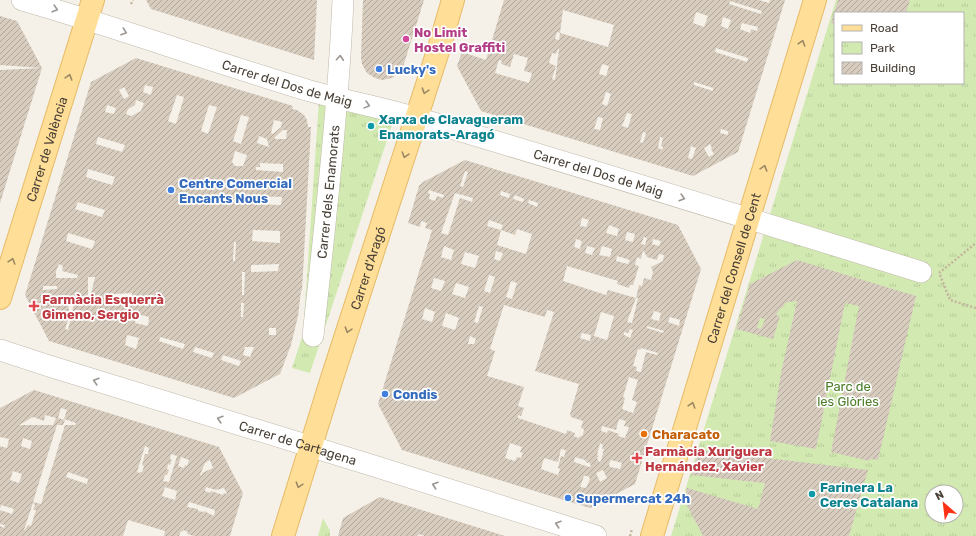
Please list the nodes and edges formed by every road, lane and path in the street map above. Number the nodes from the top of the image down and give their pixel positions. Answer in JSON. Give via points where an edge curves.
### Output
{"nodes":[{"id":1,"x":22,"y":0,"type":"edge"},
{"id":2,"x":133,"y":0,"type":"edge"},
{"id":3,"x":343,"y":0,"type":"edge"},
{"id":4,"x":453,"y":0,"type":"edge"},
{"id":5,"x":815,"y":0,"type":"edge"},
{"id":6,"x":131,"y":4,"type":"dead end"},
{"id":7,"x":90,"y":10,"type":"edge"},
{"id":8,"x":337,"y":97,"type":"junction"},
{"id":9,"x":416,"y":118,"type":"junction"},
{"id":10,"x":749,"y":218,"type":"junction"},
{"id":11,"x":976,"y":242,"type":"edge"},
{"id":12,"x":930,"y":272,"type":"junction"},
{"id":13,"x":0,"y":298,"type":"edge"},
{"id":14,"x":976,"y":308,"type":"edge"},
{"id":15,"x":313,"y":336,"type":"dead end"},
{"id":16,"x":0,"y":350,"type":"edge"},
{"id":17,"x":311,"y":447,"type":"junction"},
{"id":18,"x":283,"y":536,"type":"edge"},
{"id":19,"x":596,"y":536,"type":"edge"},
{"id":20,"x":652,"y":536,"type":"edge"}],
"edges":[{"from":1,"to":7,"type":"street","name":"Carrer del Dos de Maig","one_way":true},
{"from":2,"to":6,"type":"path"},
{"from":8,"to":3,"type":"street","name":"Carrer dels Enamorats","one_way":true},
{"from":4,"to":9,"type":"main road","name":"Carrer d'Aragó","one_way":true},
{"from":10,"to":5,"type":"main road","name":"Carrer del Consell de Cent","one_way":true},
{"from":7,"to":8,"type":"street","name":"Carrer del Dos de Maig","one_way":true,"via":[[135,36]]},
{"from":13,"to":7,"type":"main road","name":"Carrer de València","one_way":true},
{"from":8,"to":9,"type":"street","name":"Carrer del Dos de Maig","one_way":true},
{"from":8,"to":15,"type":"street","name":"Carrer dels Enamorats"},
{"from":9,"to":10,"type":"street","name":"Carrer del Dos de Maig","one_way":true},
{"from":9,"to":17,"type":"main road","name":"Carrer d'Aragó","one_way":true},
{"from":10,"to":12,"type":"street","name":"Carrer del Dos de Maig"},
{"from":20,"to":10,"type":"main road","name":"Carrer del Consell de Cent","one_way":true},
{"from":11,"to":12,"type":"path"},
{"from":12,"to":14,"type":"path","via":[[950,300]]},
{"from":17,"to":16,"type":"street","name":"Carrer de Cartagena","one_way":true},
{"from":17,"to":18,"type":"main road","name":"Carrer d'Aragó","one_way":true},
{"from":19,"to":17,"type":"street","name":"Carrer de Cartagena","one_way":true}]}
